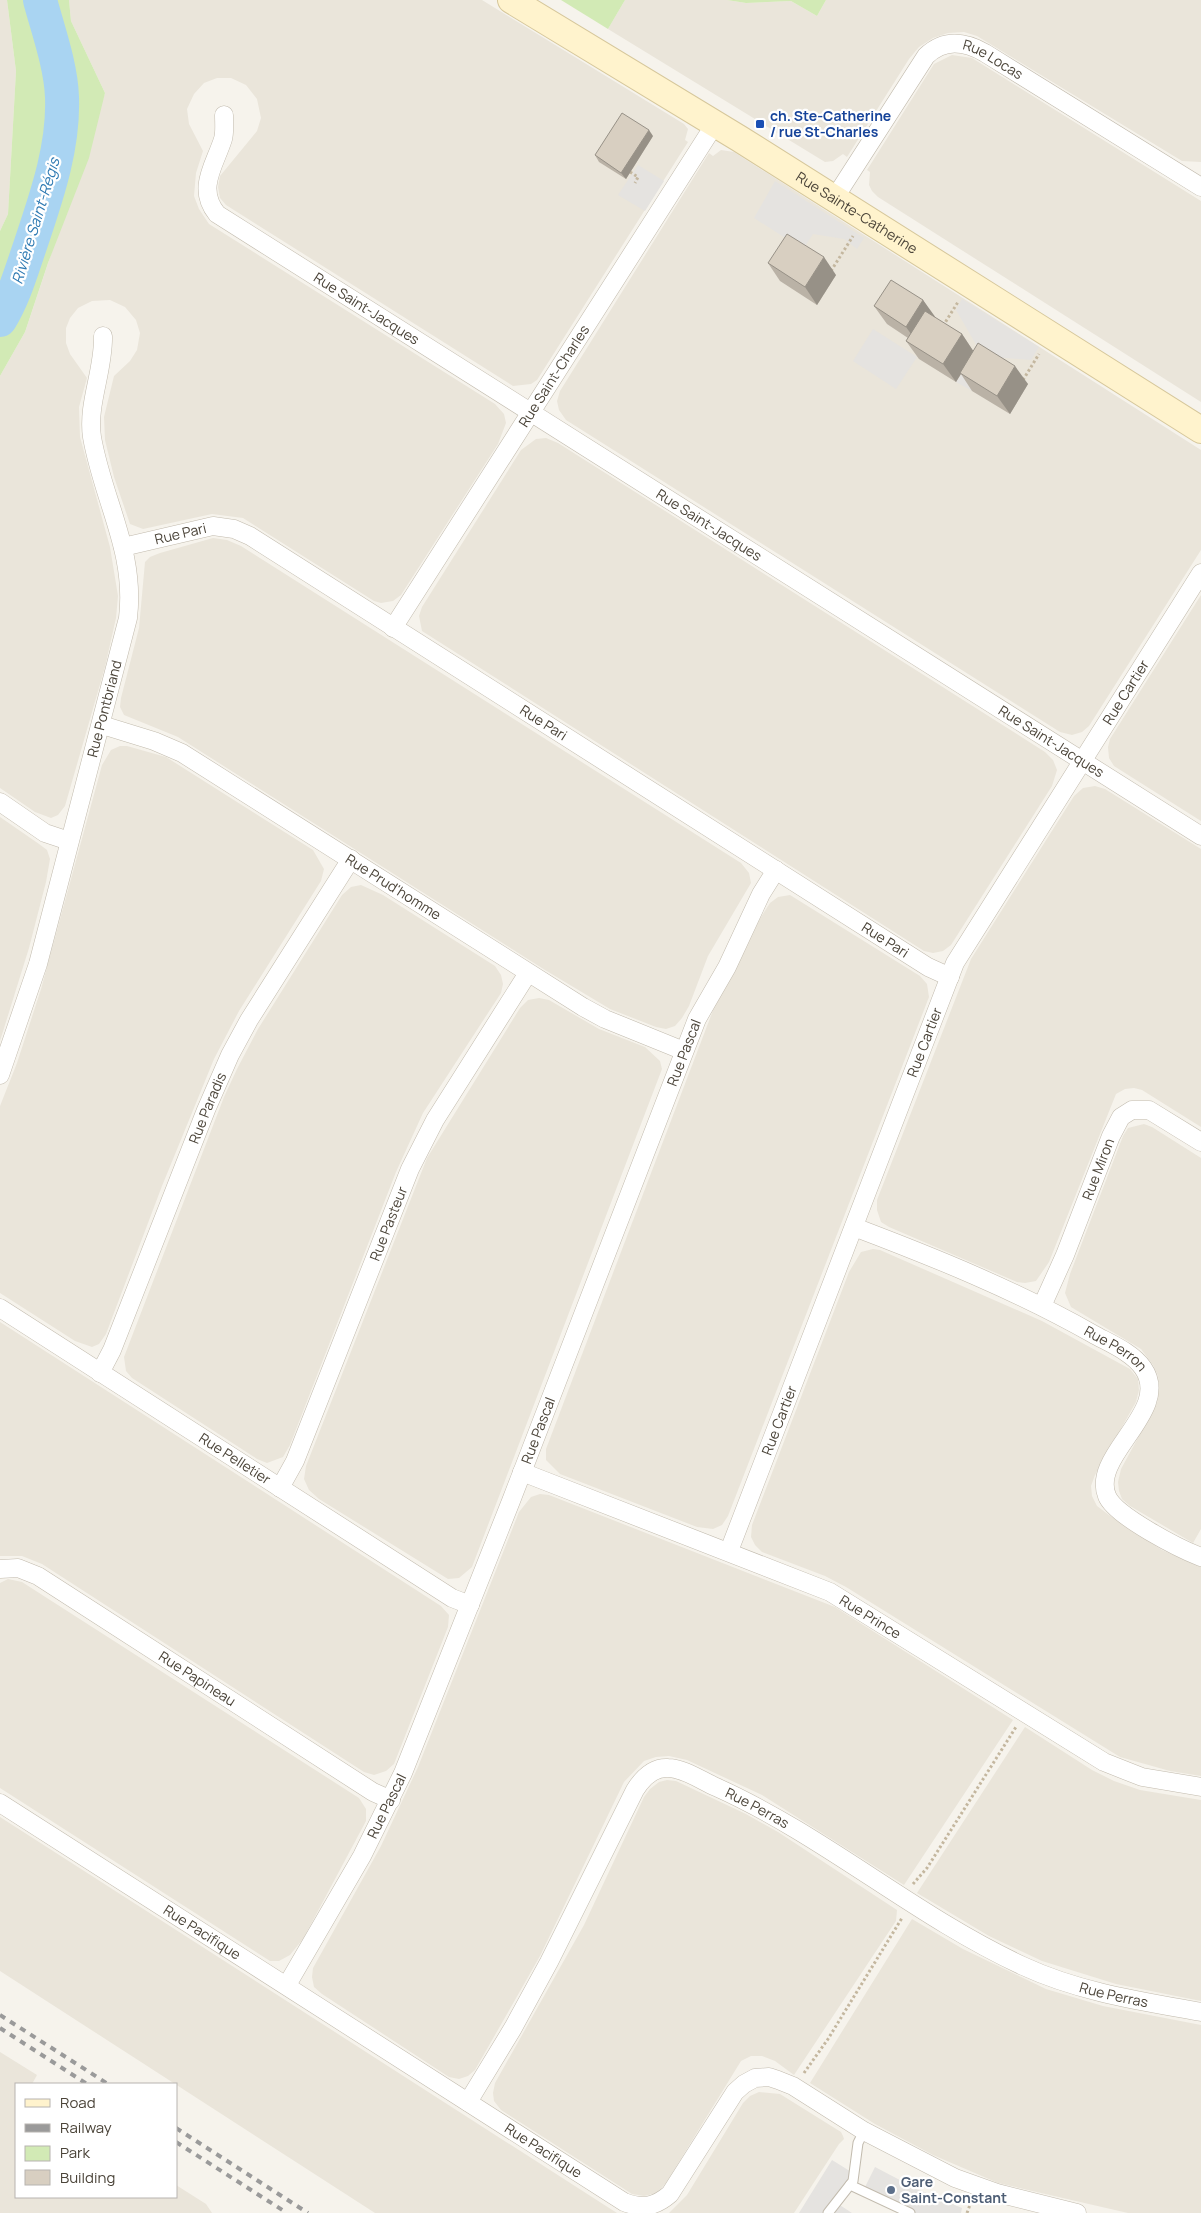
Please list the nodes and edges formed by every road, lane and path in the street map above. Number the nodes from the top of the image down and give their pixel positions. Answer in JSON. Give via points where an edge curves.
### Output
{"nodes":[{"id":1,"x":511,"y":0,"type":"edge"},
{"id":2,"x":224,"y":116,"type":"dead end"},
{"id":3,"x":714,"y":124,"type":"junction"},
{"id":4,"x":630,"y":172,"type":"edge"},
{"id":5,"x":635,"y":183,"type":"dead end"},
{"id":6,"x":1201,"y":187,"type":"edge"},
{"id":7,"x":834,"y":199,"type":"junction"},
{"id":8,"x":857,"y":228,"type":"dead end"},
{"id":9,"x":830,"y":271,"type":"dead end"},
{"id":10,"x":962,"y":296,"type":"dead end"},
{"id":11,"x":940,"y":330,"type":"edge"},
{"id":12,"x":103,"y":336,"type":"dead end"},
{"id":13,"x":1043,"y":347,"type":"dead end"},
{"id":14,"x":1022,"y":381,"type":"dead end"},
{"id":15,"x":531,"y":413,"type":"junction"},
{"id":16,"x":1201,"y":430,"type":"edge"},
{"id":17,"x":123,"y":547,"type":"junction"},
{"id":18,"x":1201,"y":574,"type":"edge"},
{"id":19,"x":393,"y":628,"type":"junction"},
{"id":20,"x":102,"y":725,"type":"junction"},
{"id":21,"x":1082,"y":760,"type":"junction"},
{"id":22,"x":0,"y":802,"type":"edge"},
{"id":23,"x":1201,"y":836,"type":"edge"},
{"id":24,"x":69,"y":841,"type":"junction"},
{"id":25,"x":351,"y":860,"type":"junction"},
{"id":26,"x":776,"y":870,"type":"junction"},
{"id":27,"x":528,"y":972,"type":"junction"},
{"id":28,"x":950,"y":977,"type":"junction"},
{"id":29,"x":684,"y":1050,"type":"junction"},
{"id":30,"x":0,"y":1075,"type":"edge"},
{"id":31,"x":1201,"y":1142,"type":"edge"},
{"id":32,"x":854,"y":1227,"type":"junction"},
{"id":33,"x":1042,"y":1306,"type":"junction"},
{"id":34,"x":0,"y":1308,"type":"edge"},
{"id":35,"x":100,"y":1373,"type":"junction"},
{"id":36,"x":522,"y":1472,"type":"junction"},
{"id":37,"x":280,"y":1488,"type":"junction"},
{"id":38,"x":729,"y":1551,"type":"junction"},
{"id":39,"x":1201,"y":1557,"type":"edge"},
{"id":40,"x":0,"y":1570,"type":"edge"},
{"id":41,"x":470,"y":1605,"type":"junction"},
{"id":42,"x":1018,"y":1724,"type":"dead end"},
{"id":43,"x":1201,"y":1787,"type":"edge"},
{"id":44,"x":391,"y":1800,"type":"junction"},
{"id":45,"x":0,"y":1803,"type":"edge"},
{"id":46,"x":910,"y":1889,"type":"dead end"},
{"id":47,"x":904,"y":1914,"type":"dead end"},
{"id":48,"x":286,"y":1984,"type":"junction"},
{"id":49,"x":1201,"y":2012,"type":"edge"},
{"id":50,"x":801,"y":2078,"type":"dead end"},
{"id":51,"x":468,"y":2102,"type":"junction"},
{"id":52,"x":864,"y":2131,"type":"junction"},
{"id":53,"x":850,"y":2185,"type":"junction"},
{"id":54,"x":973,"y":2198,"type":"dead end"},
{"id":55,"x":828,"y":2213,"type":"edge"},
{"id":56,"x":910,"y":2213,"type":"edge"},
{"id":57,"x":967,"y":2213,"type":"edge"},
{"id":58,"x":1077,"y":2213,"type":"edge"}],
"edges":[{"from":1,"to":3,"type":"street","name":"Rue Sainte-Catherine"},
{"from":2,"to":15,"type":"street","name":"Rue Saint-Jacques","via":[[223,137],[207,180],[208,197],[217,214]]},
{"from":3,"to":7,"type":"street","name":"Rue Sainte-Catherine"},
{"from":3,"to":15,"type":"street","name":"Rue Saint-Charles"},
{"from":4,"to":5,"type":"path","via":[[638,176]]},
{"from":6,"to":7,"type":"street","name":"Rue Locas","via":[[985,53],[957,42],[939,46],[926,56]]},
{"from":7,"to":16,"type":"street","name":"Rue Sainte-Catherine"},
{"from":8,"to":9,"type":"path"},
{"from":10,"to":11,"type":"path"},
{"from":12,"to":17,"type":"street","name":"Rue Pontbriand","via":[[102,363],[92,413],[92,436]]},
{"from":13,"to":14,"type":"path"},
{"from":15,"to":19,"type":"street","name":"Rue Saint-Charles"},
{"from":15,"to":21,"type":"street","name":"Rue Saint-Jacques"},
{"from":17,"to":19,"type":"street","name":"Rue Pari","via":[[213,526],[234,529],[250,536]]},
{"from":17,"to":20,"type":"street","name":"Rue Pontbriand","via":[[129,572],[128,618]]},
{"from":18,"to":21,"type":"street","name":"Rue Cartier"},
{"from":19,"to":26,"type":"street","name":"Rue Pari"},
{"from":20,"to":24,"type":"street","name":"Rue Pontbriand"},
{"from":20,"to":25,"type":"street","name":"Rue Prud'homme","via":[[182,753]]},
{"from":21,"to":23,"type":"street","name":"Rue Saint-Jacques"},
{"from":21,"to":28,"type":"street","name":"Rue Cartier","via":[[961,952]]},
{"from":22,"to":24,"type":"street","via":[[45,832]]},
{"from":24,"to":30,"type":"street","name":"Rue Pontbriand","via":[[38,964]]},
{"from":25,"to":27,"type":"street","name":"Rue Prud'homme"},
{"from":25,"to":35,"type":"street","name":"Rue Paradis","via":[[248,1020],[230,1055]]},
{"from":26,"to":28,"type":"street","name":"Rue Pari","via":[[928,967]]},
{"from":26,"to":29,"type":"street","name":"Rue Pascal","via":[[760,894]]},
{"from":27,"to":29,"type":"street","name":"Rue Prud'homme","via":[[594,1014]]},
{"from":27,"to":37,"type":"street","name":"Rue Pasteur","via":[[439,1113],[410,1169],[295,1461]]},
{"from":28,"to":32,"type":"street","name":"Rue Cartier"},
{"from":29,"to":36,"type":"street","name":"Rue Pascal"},
{"from":31,"to":33,"type":"street","name":"Rue Miron","via":[[1149,1110],[1132,1110],[1121,1117]]},
{"from":32,"to":33,"type":"street","name":"Rue Perron","via":[[952,1265]]},
{"from":32,"to":38,"type":"street","name":"Rue Cartier"},
{"from":33,"to":39,"type":"street","name":"Rue Perron","via":[[1120,1350],[1143,1368],[1149,1388],[1146,1404],[1112,1463],[1105,1489],[1113,1505],[1125,1515]]},
{"from":34,"to":35,"type":"street","name":"Rue Pelletier"},
{"from":35,"to":37,"type":"street","name":"Rue Pelletier"},
{"from":36,"to":38,"type":"street","name":"Rue Prince"},
{"from":36,"to":41,"type":"street","name":"Rue Pascal"},
{"from":37,"to":41,"type":"street","name":"Rue Pelletier","via":[[452,1598]]},
{"from":38,"to":43,"type":"street","name":"Rue Prince","via":[[806,1581],[851,1603],[1104,1762],[1142,1777]]},
{"from":40,"to":44,"type":"street","name":"Rue Papineau","via":[[18,1568],[38,1576]]},
{"from":41,"to":44,"type":"street","name":"Rue Pascal"},
{"from":42,"to":46,"type":"path"},
{"from":44,"to":48,"type":"street","name":"Rue Pascal","via":[[341,1893]]},
{"from":45,"to":48,"type":"street","name":"Rue Pacifique"},
{"from":47,"to":50,"type":"path","via":[[890,1942]]},
{"from":48,"to":51,"type":"street","name":"Rue Pacifique"},
{"from":49,"to":51,"type":"street","name":"Rue Perras","via":[[1081,1987],[1024,1966],[952,1928],[775,1816],[666,1767],[652,1772],[635,1790],[549,1962]]},
{"from":51,"to":52,"type":"street","name":"Rue Pacifique","via":[[613,2196],[640,2207],[657,2204],[670,2194],[731,2097],[756,2078],[769,2077],[793,2086]]},
{"from":52,"to":53,"type":"lane","via":[[858,2143],[855,2176]]},
{"from":52,"to":58,"type":"street","name":"Rue Pacifique","via":[[977,2187]]},
{"from":53,"to":55,"type":"lane"},
{"from":53,"to":56,"type":"lane"},
{"from":54,"to":57,"type":"path"}]}
